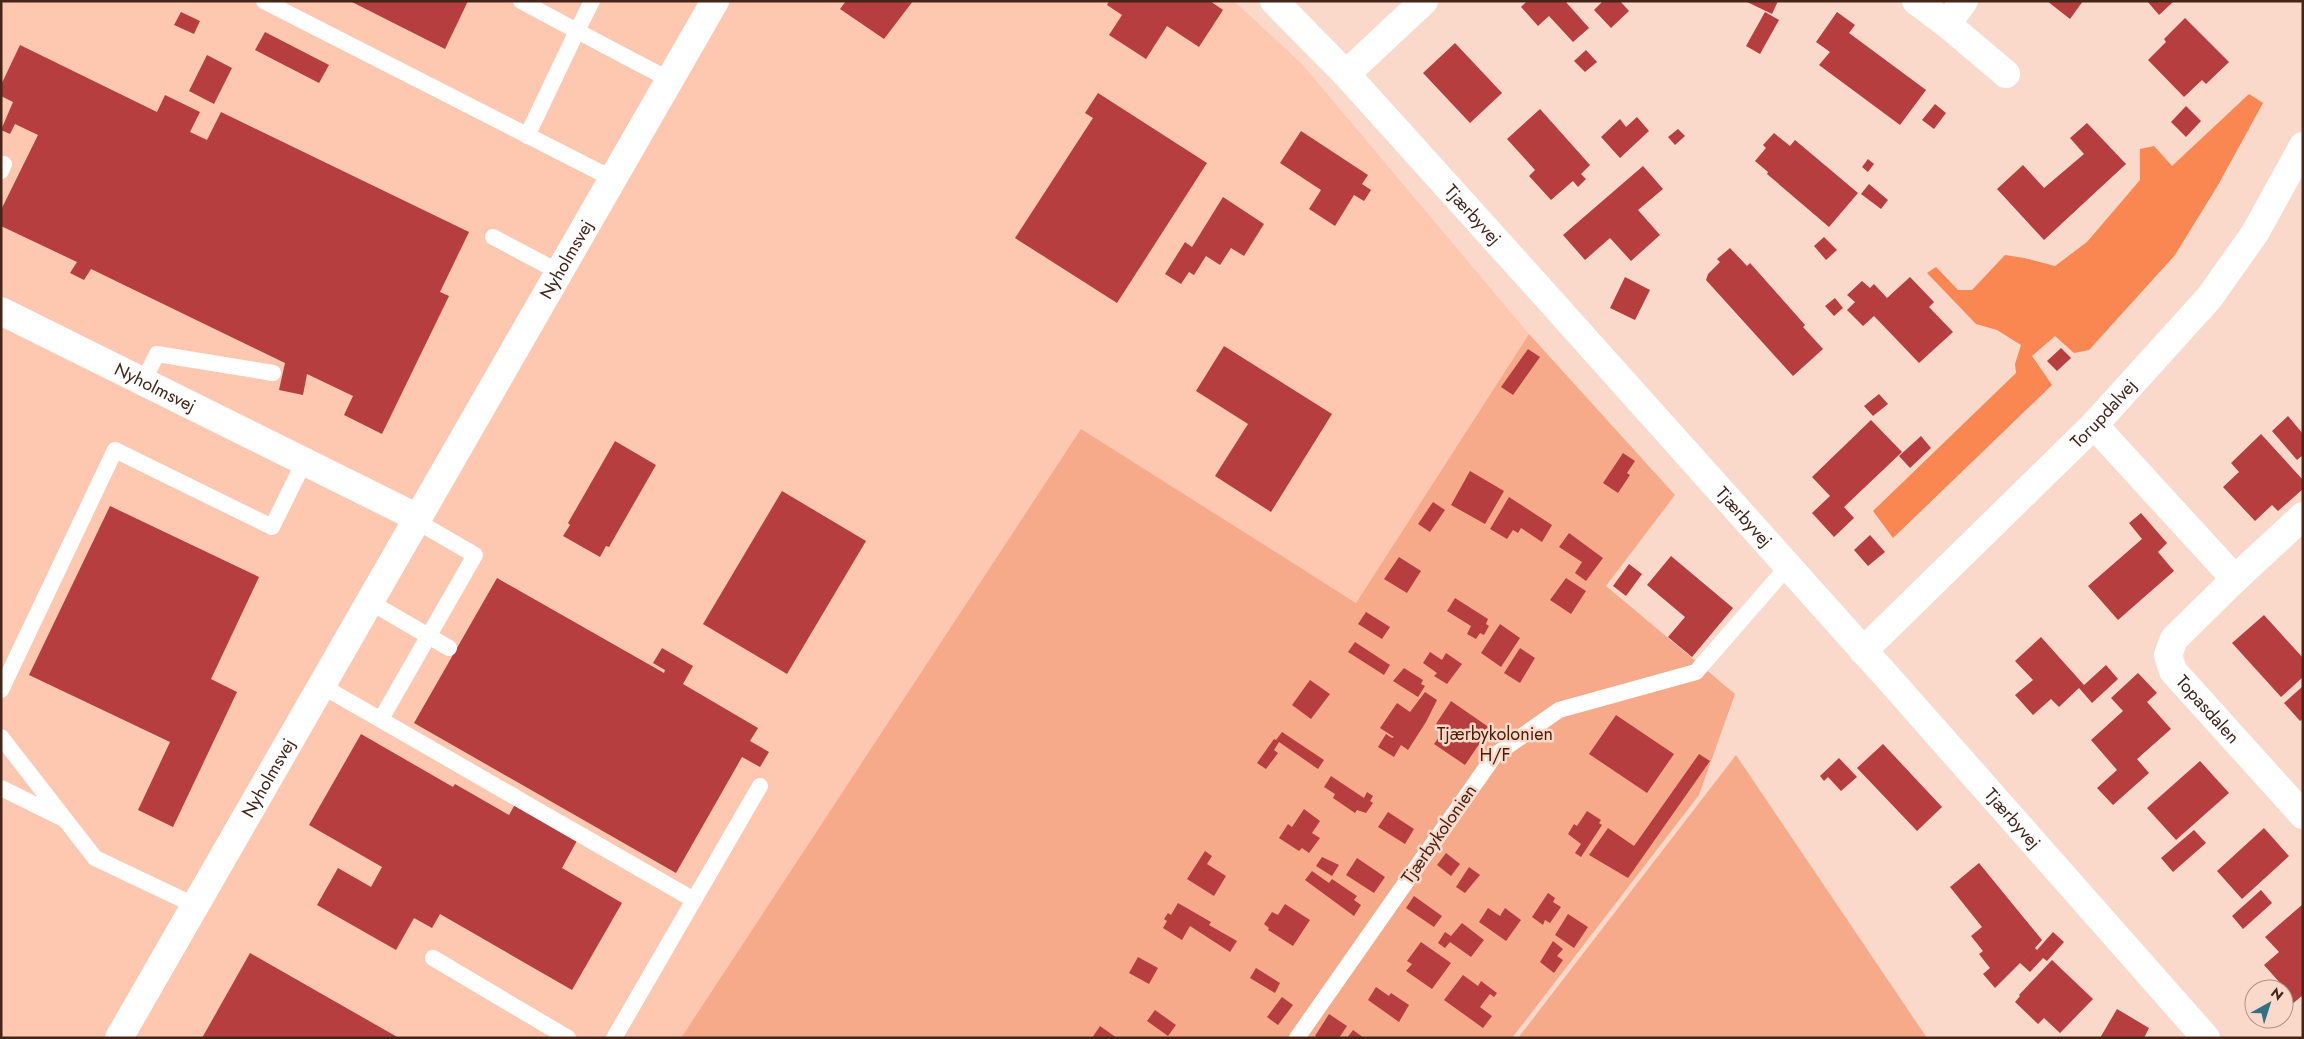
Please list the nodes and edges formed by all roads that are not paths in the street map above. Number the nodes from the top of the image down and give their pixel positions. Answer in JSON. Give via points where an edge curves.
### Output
{"nodes":[{"id":1,"x":264,"y":1,"type":"edge"},
{"id":2,"x":521,"y":1,"type":"edge"},
{"id":3,"x":592,"y":1,"type":"edge"},
{"id":4,"x":715,"y":1,"type":"edge"},
{"id":5,"x":1274,"y":1,"type":"edge"},
{"id":6,"x":1424,"y":1,"type":"edge"},
{"id":7,"x":1916,"y":1,"type":"edge"},
{"id":8,"x":1964,"y":1,"type":"edge"},
{"id":9,"x":1948,"y":24,"type":"junction"},
{"id":10,"x":577,"y":31,"type":"junction"},
{"id":11,"x":1346,"y":74,"type":"junction"},
{"id":12,"x":2006,"y":74,"type":"dead end"},
{"id":13,"x":670,"y":80,"type":"junction"},
{"id":14,"x":528,"y":136,"type":"junction"},
{"id":15,"x":2303,"y":146,"type":"edge"},
{"id":16,"x":613,"y":179,"type":"junction"},
{"id":17,"x":493,"y":237,"type":"dead end"},
{"id":18,"x":560,"y":272,"type":"junction"},
{"id":19,"x":1,"y":311,"type":"edge"},
{"id":20,"x":273,"y":373,"type":"dead end"},
{"id":21,"x":144,"y":382,"type":"junction"},
{"id":22,"x":2094,"y":425,"type":"junction"},
{"id":23,"x":304,"y":462,"type":"junction"},
{"id":24,"x":2303,"y":516,"type":"edge"},
{"id":25,"x":417,"y":520,"type":"junction"},
{"id":26,"x":1788,"y":566,"type":"junction"},
{"id":27,"x":2236,"y":579,"type":"junction"},
{"id":28,"x":370,"y":602,"type":"junction"},
{"id":29,"x":428,"y":636,"type":"junction"},
{"id":30,"x":449,"y":648,"type":"dead end"},
{"id":31,"x":1863,"y":651,"type":"junction"},
{"id":32,"x":322,"y":686,"type":"junction"},
{"id":33,"x":1,"y":690,"type":"edge"},
{"id":34,"x":381,"y":719,"type":"junction"},
{"id":35,"x":1,"y":737,"type":"edge"},
{"id":36,"x":760,"y":786,"type":"dead end"},
{"id":37,"x":1,"y":788,"type":"edge"},
{"id":38,"x":2303,"y":815,"type":"edge"},
{"id":39,"x":65,"y":820,"type":"junction"},
{"id":40,"x":694,"y":900,"type":"junction"},
{"id":41,"x":196,"y":906,"type":"junction"},
{"id":42,"x":433,"y":958,"type":"dead end"},
{"id":43,"x":120,"y":1038,"type":"edge"},
{"id":44,"x":568,"y":1038,"type":"edge"},
{"id":45,"x":614,"y":1038,"type":"edge"},
{"id":46,"x":1297,"y":1038,"type":"edge"},
{"id":47,"x":2206,"y":1038,"type":"edge"}],
"edges":[{"from":1,"to":14,"type":"lane"},
{"from":2,"to":10,"type":"lane"},
{"from":3,"to":10,"type":"lane"},
{"from":4,"to":13,"type":"street","name":"Nyholmsvej"},
{"from":5,"to":11,"type":"street","name":"Tjærbyvej"},
{"from":6,"to":11,"type":"street"},
{"from":7,"to":9,"type":"street"},
{"from":8,"to":9,"type":"street"},
{"from":9,"to":12,"type":"street"},
{"from":10,"to":13,"type":"lane"},
{"from":10,"to":14,"type":"lane"},
{"from":11,"to":26,"type":"street","name":"Tjærbyvej"},
{"from":13,"to":16,"type":"street","name":"Nyholmsvej"},
{"from":14,"to":16,"type":"lane"},
{"from":15,"to":22,"type":"street","name":"Torupdalvej","via":[[2254,233],[2209,298]]},
{"from":16,"to":18,"type":"street","name":"Nyholmsvej"},
{"from":17,"to":18,"type":"lane"},
{"from":18,"to":25,"type":"street","name":"Nyholmsvej"},
{"from":19,"to":21,"type":"street","name":"Nyholmsvej"},
{"from":20,"to":21,"type":"lane","via":[[156,354]]},
{"from":21,"to":23,"type":"street","name":"Nyholmsvej"},
{"from":22,"to":27,"type":"street"},
{"from":22,"to":31,"type":"street","name":"Torupdalvej"},
{"from":23,"to":25,"type":"street","name":"Nyholmsvej"},
{"from":23,"to":33,"type":"lane","via":[[272,527],[115,450]]},
{"from":24,"to":27,"type":"street","name":"Topasdalen"},
{"from":25,"to":28,"type":"street","name":"Nyholmsvej"},
{"from":25,"to":29,"type":"lane","via":[[475,554]]},
{"from":26,"to":31,"type":"street","name":"Tjærbyvej"},
{"from":26,"to":46,"type":"lane","name":"Tjærbykolonien","via":[[1696,672],[1559,710],[1495,755]]},
{"from":27,"to":38,"type":"street","name":"Topasdalen","via":[[2174,639],[2168,655],[2173,671]]},
{"from":28,"to":29,"type":"lane"},
{"from":28,"to":32,"type":"street","name":"Nyholmsvej"},
{"from":29,"to":30,"type":"lane"},
{"from":29,"to":34,"type":"lane"},
{"from":31,"to":47,"type":"street","name":"Tjærbyvej"},
{"from":32,"to":34,"type":"lane"},
{"from":32,"to":41,"type":"street","name":"Nyholmsvej"},
{"from":34,"to":40,"type":"lane"},
{"from":35,"to":39,"type":"lane"},
{"from":36,"to":40,"type":"lane"},
{"from":37,"to":39,"type":"lane"},
{"from":39,"to":41,"type":"lane","via":[[95,858]]},
{"from":40,"to":45,"type":"lane"},
{"from":41,"to":43,"type":"street","name":"Nyholmsvej"},
{"from":42,"to":44,"type":"lane"}]}
